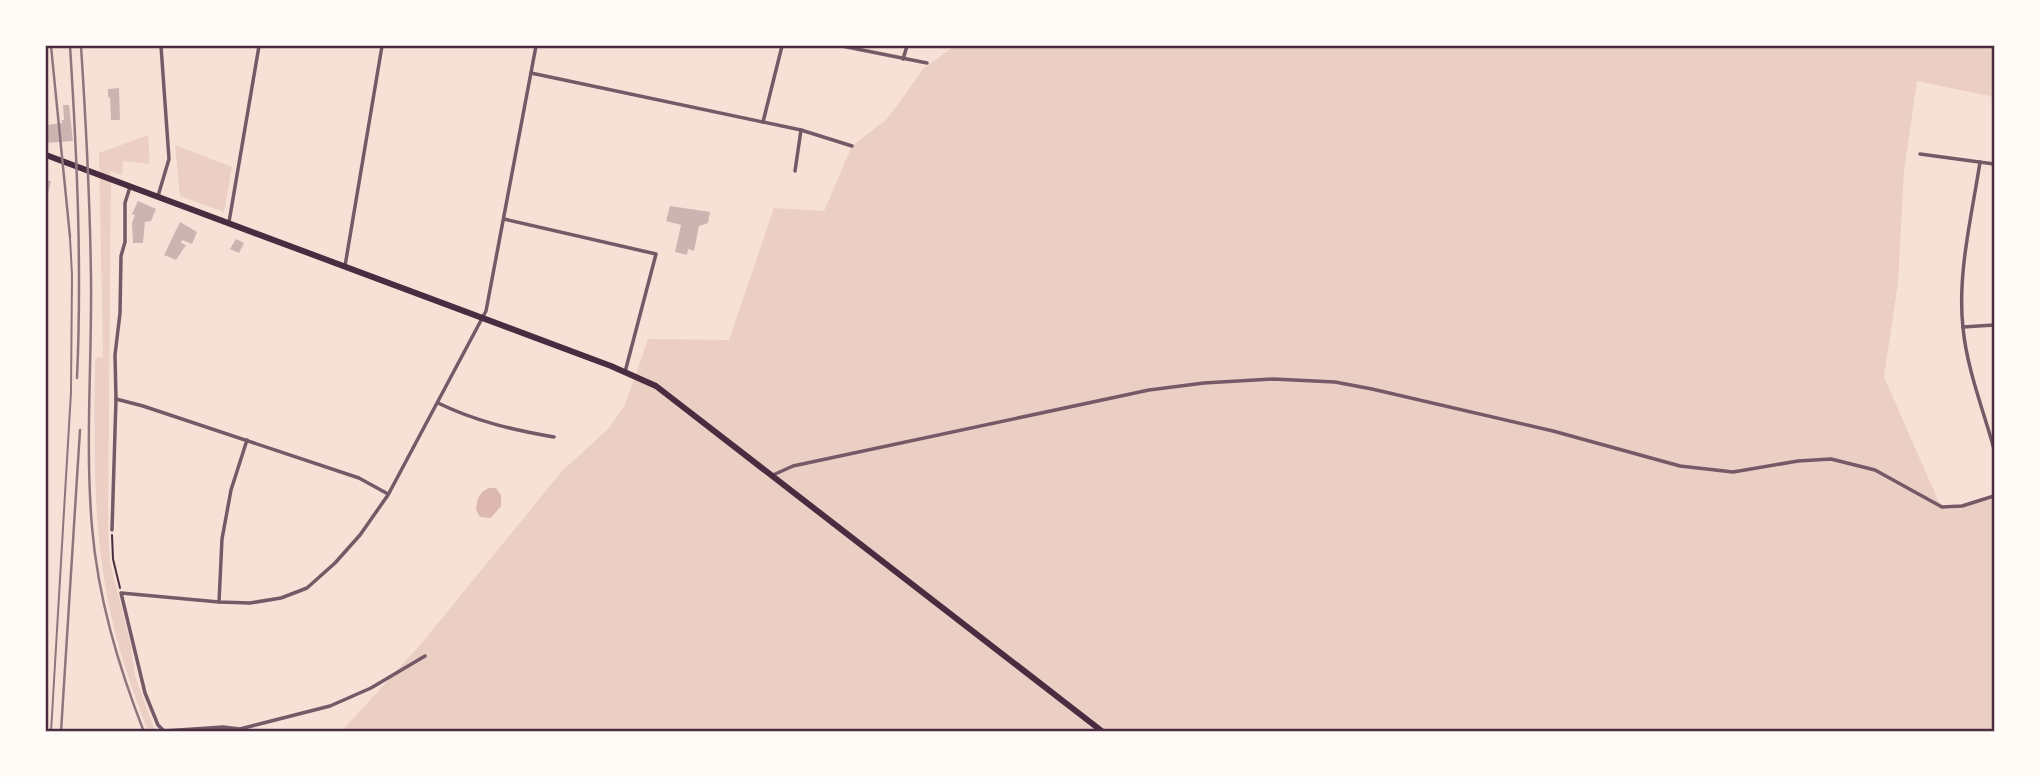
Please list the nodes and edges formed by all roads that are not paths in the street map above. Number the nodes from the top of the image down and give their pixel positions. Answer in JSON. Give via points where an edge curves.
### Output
{"nodes":[{"id":1,"x":161,"y":46,"type":"edge"},
{"id":2,"x":259,"y":46,"type":"edge"},
{"id":3,"x":382,"y":46,"type":"edge"},
{"id":4,"x":536,"y":46,"type":"edge"},
{"id":5,"x":782,"y":46,"type":"edge"},
{"id":6,"x":842,"y":46,"type":"edge"},
{"id":7,"x":908,"y":46,"type":"edge"},
{"id":8,"x":903,"y":59,"type":"junction"},
{"id":9,"x":927,"y":63,"type":"dead end"},
{"id":10,"x":531,"y":73,"type":"junction"},
{"id":11,"x":763,"y":122,"type":"junction"},
{"id":12,"x":801,"y":130,"type":"junction"},
{"id":13,"x":852,"y":146,"type":"dead end"},
{"id":14,"x":1920,"y":154,"type":"dead end"},
{"id":15,"x":49,"y":156,"type":"edge"},
{"id":16,"x":1980,"y":162,"type":"junction"},
{"id":17,"x":1994,"y":164,"type":"edge"},
{"id":18,"x":794,"y":171,"type":"dead end"},
{"id":19,"x":131,"y":187,"type":"junction"},
{"id":20,"x":158,"y":196,"type":"junction"},
{"id":21,"x":504,"y":219,"type":"junction"},
{"id":22,"x":229,"y":222,"type":"junction"},
{"id":23,"x":345,"y":266,"type":"junction"},
{"id":24,"x":483,"y":318,"type":"junction"},
{"id":25,"x":1994,"y":325,"type":"edge"},
{"id":26,"x":1963,"y":327,"type":"junction"},
{"id":27,"x":625,"y":372,"type":"junction"},
{"id":28,"x":116,"y":399,"type":"junction"},
{"id":29,"x":438,"y":403,"type":"junction"},
{"id":30,"x":554,"y":437,"type":"dead end"},
{"id":31,"x":247,"y":440,"type":"junction"},
{"id":32,"x":1994,"y":449,"type":"edge"},
{"id":33,"x":773,"y":475,"type":"junction"},
{"id":34,"x":388,"y":495,"type":"junction"},
{"id":35,"x":1994,"y":496,"type":"edge"},
{"id":36,"x":112,"y":530,"type":"road end"},
{"id":37,"x":219,"y":602,"type":"junction"},
{"id":38,"x":425,"y":656,"type":"dead end"},
{"id":39,"x":240,"y":729,"type":"junction"},
{"id":40,"x":232,"y":732,"type":"edge"},
{"id":41,"x":1103,"y":732,"type":"edge"}],
"edges":[{"from":1,"to":20,"type":"street","via":[[169,159]]},
{"from":2,"to":22,"type":"street"},
{"from":3,"to":23,"type":"street"},
{"from":4,"to":10,"type":"street"},
{"from":5,"to":11,"type":"street"},
{"from":6,"to":8,"type":"street"},
{"from":7,"to":8,"type":"street"},
{"from":8,"to":9,"type":"street"},
{"from":10,"to":11,"type":"street"},
{"from":10,"to":21,"type":"street"},
{"from":11,"to":12,"type":"street"},
{"from":12,"to":13,"type":"street"},
{"from":12,"to":18,"type":"street"},
{"from":14,"to":16,"type":"street"},
{"from":15,"to":19,"type":"main road"},
{"from":16,"to":17,"type":"street"},
{"from":16,"to":26,"type":"street","via":[[1963,280]]},
{"from":19,"to":20,"type":"main road"},
{"from":19,"to":28,"type":"street","via":[[125,203],[121,256]]},
{"from":20,"to":22,"type":"main road"},
{"from":21,"to":24,"type":"street"},
{"from":21,"to":27,"type":"street","via":[[656,254]]},
{"from":22,"to":23,"type":"main road"},
{"from":23,"to":24,"type":"main road"},
{"from":24,"to":27,"type":"main road"},
{"from":24,"to":29,"type":"street"},
{"from":25,"to":26,"type":"street"},
{"from":26,"to":32,"type":"street"},
{"from":27,"to":33,"type":"main road","via":[[656,386]]},
{"from":28,"to":31,"type":"street"},
{"from":28,"to":36,"type":"street"},
{"from":29,"to":30,"type":"street","via":[[467,417]]},
{"from":29,"to":34,"type":"street"},
{"from":31,"to":34,"type":"street","via":[[359,478]]},
{"from":31,"to":37,"type":"street","via":[[230,490]]},
{"from":33,"to":35,"type":"street","via":[[793,466],[1149,390],[1273,379],[1372,388],[1708,471],[1830,459],[1875,470],[1942,507]]},
{"from":33,"to":41,"type":"main road"},
{"from":34,"to":37,"type":"street","via":[[360,535],[307,588],[250,603]]},
{"from":37,"to":39,"type":"street","via":[[121,593],[139,671],[158,725],[164,731]]},
{"from":38,"to":39,"type":"street","via":[[348,699]]},
{"from":39,"to":40,"type":"street"}]}
